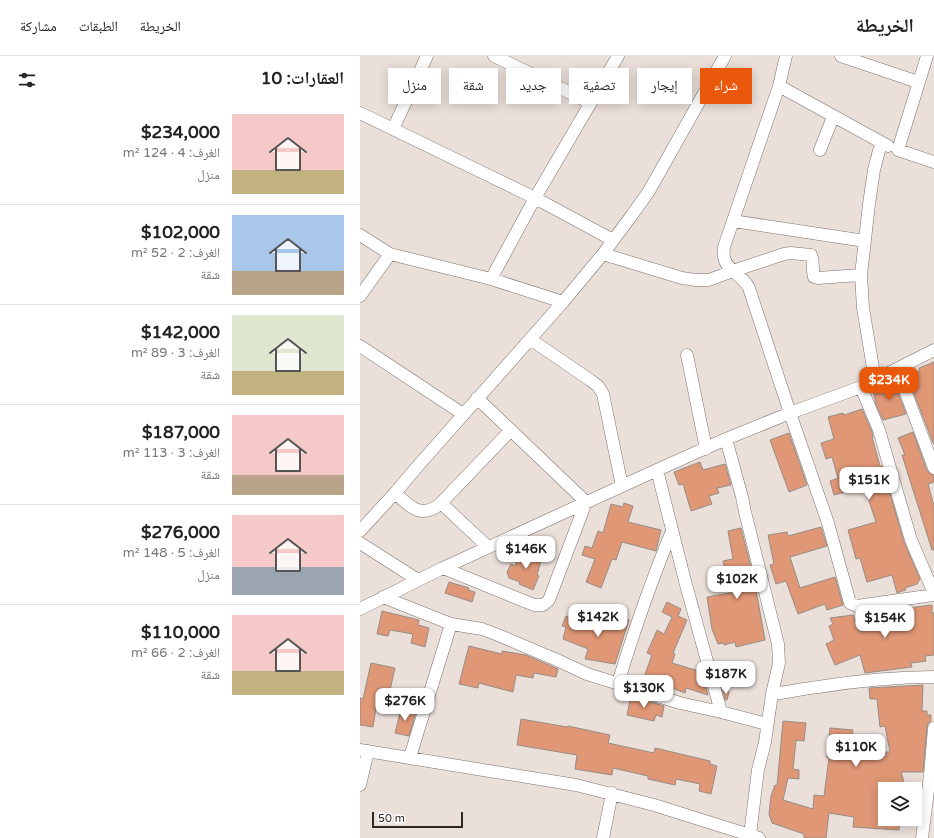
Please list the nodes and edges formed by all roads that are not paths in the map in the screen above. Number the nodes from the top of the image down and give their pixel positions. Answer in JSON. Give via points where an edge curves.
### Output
{"nodes":[{"id":1,"x":427,"y":56,"type":"edge"},
{"id":2,"x":494,"y":56,"type":"edge"},
{"id":3,"x":618,"y":56,"type":"edge"},
{"id":4,"x":725,"y":56,"type":"edge"},
{"id":5,"x":786,"y":56,"type":"edge"},
{"id":6,"x":841,"y":56,"type":"edge"},
{"id":7,"x":927,"y":56,"type":"edge"},
{"id":8,"x":611,"y":68,"type":"edge"},
{"id":9,"x":918,"y":82,"type":"junction"},
{"id":10,"x":779,"y":86,"type":"junction"},
{"id":11,"x":569,"y":92,"type":"edge"},
{"id":12,"x":590,"y":104,"type":"edge"},
{"id":13,"x":360,"y":112,"type":"edge"},
{"id":14,"x":833,"y":117,"type":"junction"},
{"id":15,"x":393,"y":129,"type":"junction"},
{"id":16,"x":881,"y":143,"type":"junction"},
{"id":17,"x":820,"y":150,"type":"dead end"},
{"id":18,"x":898,"y":150,"type":"junction"},
{"id":19,"x":934,"y":162,"type":"edge"},
{"id":20,"x":535,"y":198,"type":"junction"},
{"id":21,"x":733,"y":221,"type":"junction"},
{"id":22,"x":360,"y":236,"type":"edge"},
{"id":23,"x":613,"y":240,"type":"junction"},
{"id":24,"x":865,"y":241,"type":"junction"},
{"id":25,"x":390,"y":254,"type":"junction"},
{"id":26,"x":603,"y":254,"type":"junction"},
{"id":27,"x":733,"y":270,"type":"junction"},
{"id":28,"x":861,"y":275,"type":"junction"},
{"id":29,"x":491,"y":279,"type":"junction"},
{"id":30,"x":360,"y":296,"type":"edge"},
{"id":31,"x":563,"y":302,"type":"junction"},
{"id":32,"x":530,"y":339,"type":"junction"},
{"id":33,"x":360,"y":346,"type":"edge"},
{"id":34,"x":934,"y":350,"type":"edge"},
{"id":35,"x":687,"y":356,"type":"dead end"},
{"id":36,"x":897,"y":369,"type":"junction"},
{"id":37,"x":875,"y":380,"type":"junction"},
{"id":38,"x":861,"y":387,"type":"junction"},
{"id":39,"x":477,"y":398,"type":"junction"},
{"id":40,"x":790,"y":413,"type":"junction"},
{"id":41,"x":463,"y":414,"type":"junction"},
{"id":42,"x":511,"y":430,"type":"junction"},
{"id":43,"x":726,"y":439,"type":"junction"},
{"id":44,"x":931,"y":448,"type":"edge"},
{"id":45,"x":706,"y":449,"type":"junction"},
{"id":46,"x":934,"y":468,"type":"edge"},
{"id":47,"x":656,"y":470,"type":"junction"},
{"id":48,"x":622,"y":486,"type":"junction"},
{"id":49,"x":395,"y":494,"type":"junction"},
{"id":50,"x":586,"y":502,"type":"junction"},
{"id":51,"x":441,"y":504,"type":"junction"},
{"id":52,"x":360,"y":531,"type":"edge"},
{"id":53,"x":672,"y":531,"type":"junction"},
{"id":54,"x":360,"y":543,"type":"edge"},
{"id":55,"x":488,"y":547,"type":"junction"},
{"id":56,"x":443,"y":568,"type":"junction"},
{"id":57,"x":418,"y":580,"type":"junction"},
{"id":58,"x":934,"y":594,"type":"edge"},
{"id":59,"x":383,"y":597,"type":"junction"},
{"id":60,"x":360,"y":609,"type":"edge"},
{"id":61,"x":451,"y":624,"type":"junction"},
{"id":62,"x":934,"y":677,"type":"edge"},
{"id":63,"x":618,"y":683,"type":"junction"},
{"id":64,"x":772,"y":694,"type":"junction"},
{"id":65,"x":721,"y":712,"type":"junction"},
{"id":66,"x":767,"y":724,"type":"junction"},
{"id":67,"x":934,"y":728,"type":"edge"},
{"id":68,"x":364,"y":751,"type":"edge"},
{"id":69,"x":410,"y":757,"type":"junction"},
{"id":70,"x":932,"y":775,"type":"edge"},
{"id":71,"x":360,"y":785,"type":"edge"},
{"id":72,"x":612,"y":793,"type":"junction"},
{"id":73,"x":754,"y":836,"type":"edge"},
{"id":74,"x":603,"y":838,"type":"edge"},
{"id":75,"x":922,"y":838,"type":"edge"}],
"edges":[{"from":1,"to":15,"type":"street"},
{"from":2,"to":11,"type":"street"},
{"from":3,"to":8,"type":"street"},
{"from":4,"to":23,"type":"street","via":[[649,191]]},
{"from":5,"to":10,"type":"street"},
{"from":6,"to":9,"type":"street"},
{"from":7,"to":9,"type":"street"},
{"from":9,"to":18,"type":"street"},
{"from":10,"to":14,"type":"street"},
{"from":10,"to":21,"type":"street"},
{"from":12,"to":20,"type":"street"},
{"from":13,"to":15,"type":"street"},
{"from":14,"to":16,"type":"street"},
{"from":14,"to":17,"type":"street"},
{"from":15,"to":20,"type":"street"},
{"from":16,"to":18,"type":"street"},
{"from":16,"to":24,"type":"street","via":[[874,170]]},
{"from":18,"to":19,"type":"street"},
{"from":20,"to":23,"type":"street"},
{"from":20,"to":29,"type":"street"},
{"from":21,"to":24,"type":"street"},
{"from":21,"to":27,"type":"street","via":[[724,247],[724,258]]},
{"from":22,"to":25,"type":"street"},
{"from":23,"to":26,"type":"street"},
{"from":24,"to":28,"type":"street"},
{"from":25,"to":29,"type":"street"},
{"from":25,"to":30,"type":"street"},
{"from":26,"to":27,"type":"street","via":[[696,280],[709,280]]},
{"from":26,"to":31,"type":"street"},
{"from":27,"to":28,"type":"street","via":[[784,254],[809,254],[813,258],[814,277]]},
{"from":27,"to":40,"type":"street","via":[[749,288]]},
{"from":28,"to":37,"type":"street","via":[[863,308]]},
{"from":29,"to":31,"type":"street"},
{"from":31,"to":32,"type":"street"},
{"from":32,"to":39,"type":"street"},
{"from":32,"to":48,"type":"street","via":[[598,386],[603,394]]},
{"from":33,"to":41,"type":"street"},
{"from":34,"to":36,"type":"street"},
{"from":35,"to":45,"type":"street"},
{"from":36,"to":37,"type":"street"},
{"from":36,"to":44,"type":"street"},
{"from":37,"to":38,"type":"street"},
{"from":38,"to":40,"type":"street"},
{"from":38,"to":58,"type":"street","via":[[879,430],[911,540]]},
{"from":39,"to":41,"type":"street"},
{"from":39,"to":42,"type":"street"},
{"from":40,"to":43,"type":"street"},
{"from":40,"to":58,"type":"street","via":[[830,532],[850,603],[857,606]]},
{"from":41,"to":49,"type":"street"},
{"from":42,"to":50,"type":"street"},
{"from":42,"to":51,"type":"street"},
{"from":43,"to":45,"type":"street"},
{"from":43,"to":64,"type":"street","via":[[778,644],[779,663]]},
{"from":44,"to":46,"type":"street"},
{"from":45,"to":47,"type":"street"},
{"from":47,"to":48,"type":"street"},
{"from":47,"to":53,"type":"street"},
{"from":48,"to":50,"type":"street"},
{"from":49,"to":51,"type":"street","via":[[419,511],[431,511]]},
{"from":49,"to":52,"type":"street"},
{"from":50,"to":55,"type":"street"},
{"from":50,"to":56,"type":"street","via":[[549,600],[543,605],[534,605]]},
{"from":51,"to":55,"type":"street"},
{"from":53,"to":63,"type":"street","via":[[644,602]]},
{"from":53,"to":65,"type":"street"},
{"from":54,"to":57,"type":"street"},
{"from":55,"to":56,"type":"street"},
{"from":56,"to":57,"type":"street"},
{"from":57,"to":59,"type":"street"},
{"from":59,"to":60,"type":"street"},
{"from":59,"to":61,"type":"street"},
{"from":61,"to":63,"type":"street","via":[[482,629],[587,674]]},
{"from":61,"to":69,"type":"street"},
{"from":62,"to":64,"type":"street","via":[[891,679]]},
{"from":63,"to":65,"type":"street","via":[[680,703]]},
{"from":64,"to":66,"type":"street"},
{"from":65,"to":66,"type":"street"},
{"from":66,"to":73,"type":"street","via":[[758,770]]},
{"from":67,"to":70,"type":"street"},
{"from":68,"to":69,"type":"street"},
{"from":68,"to":71,"type":"street"},
{"from":69,"to":72,"type":"street"},
{"from":70,"to":75,"type":"street"},
{"from":72,"to":73,"type":"street"},
{"from":72,"to":74,"type":"street"}]}
